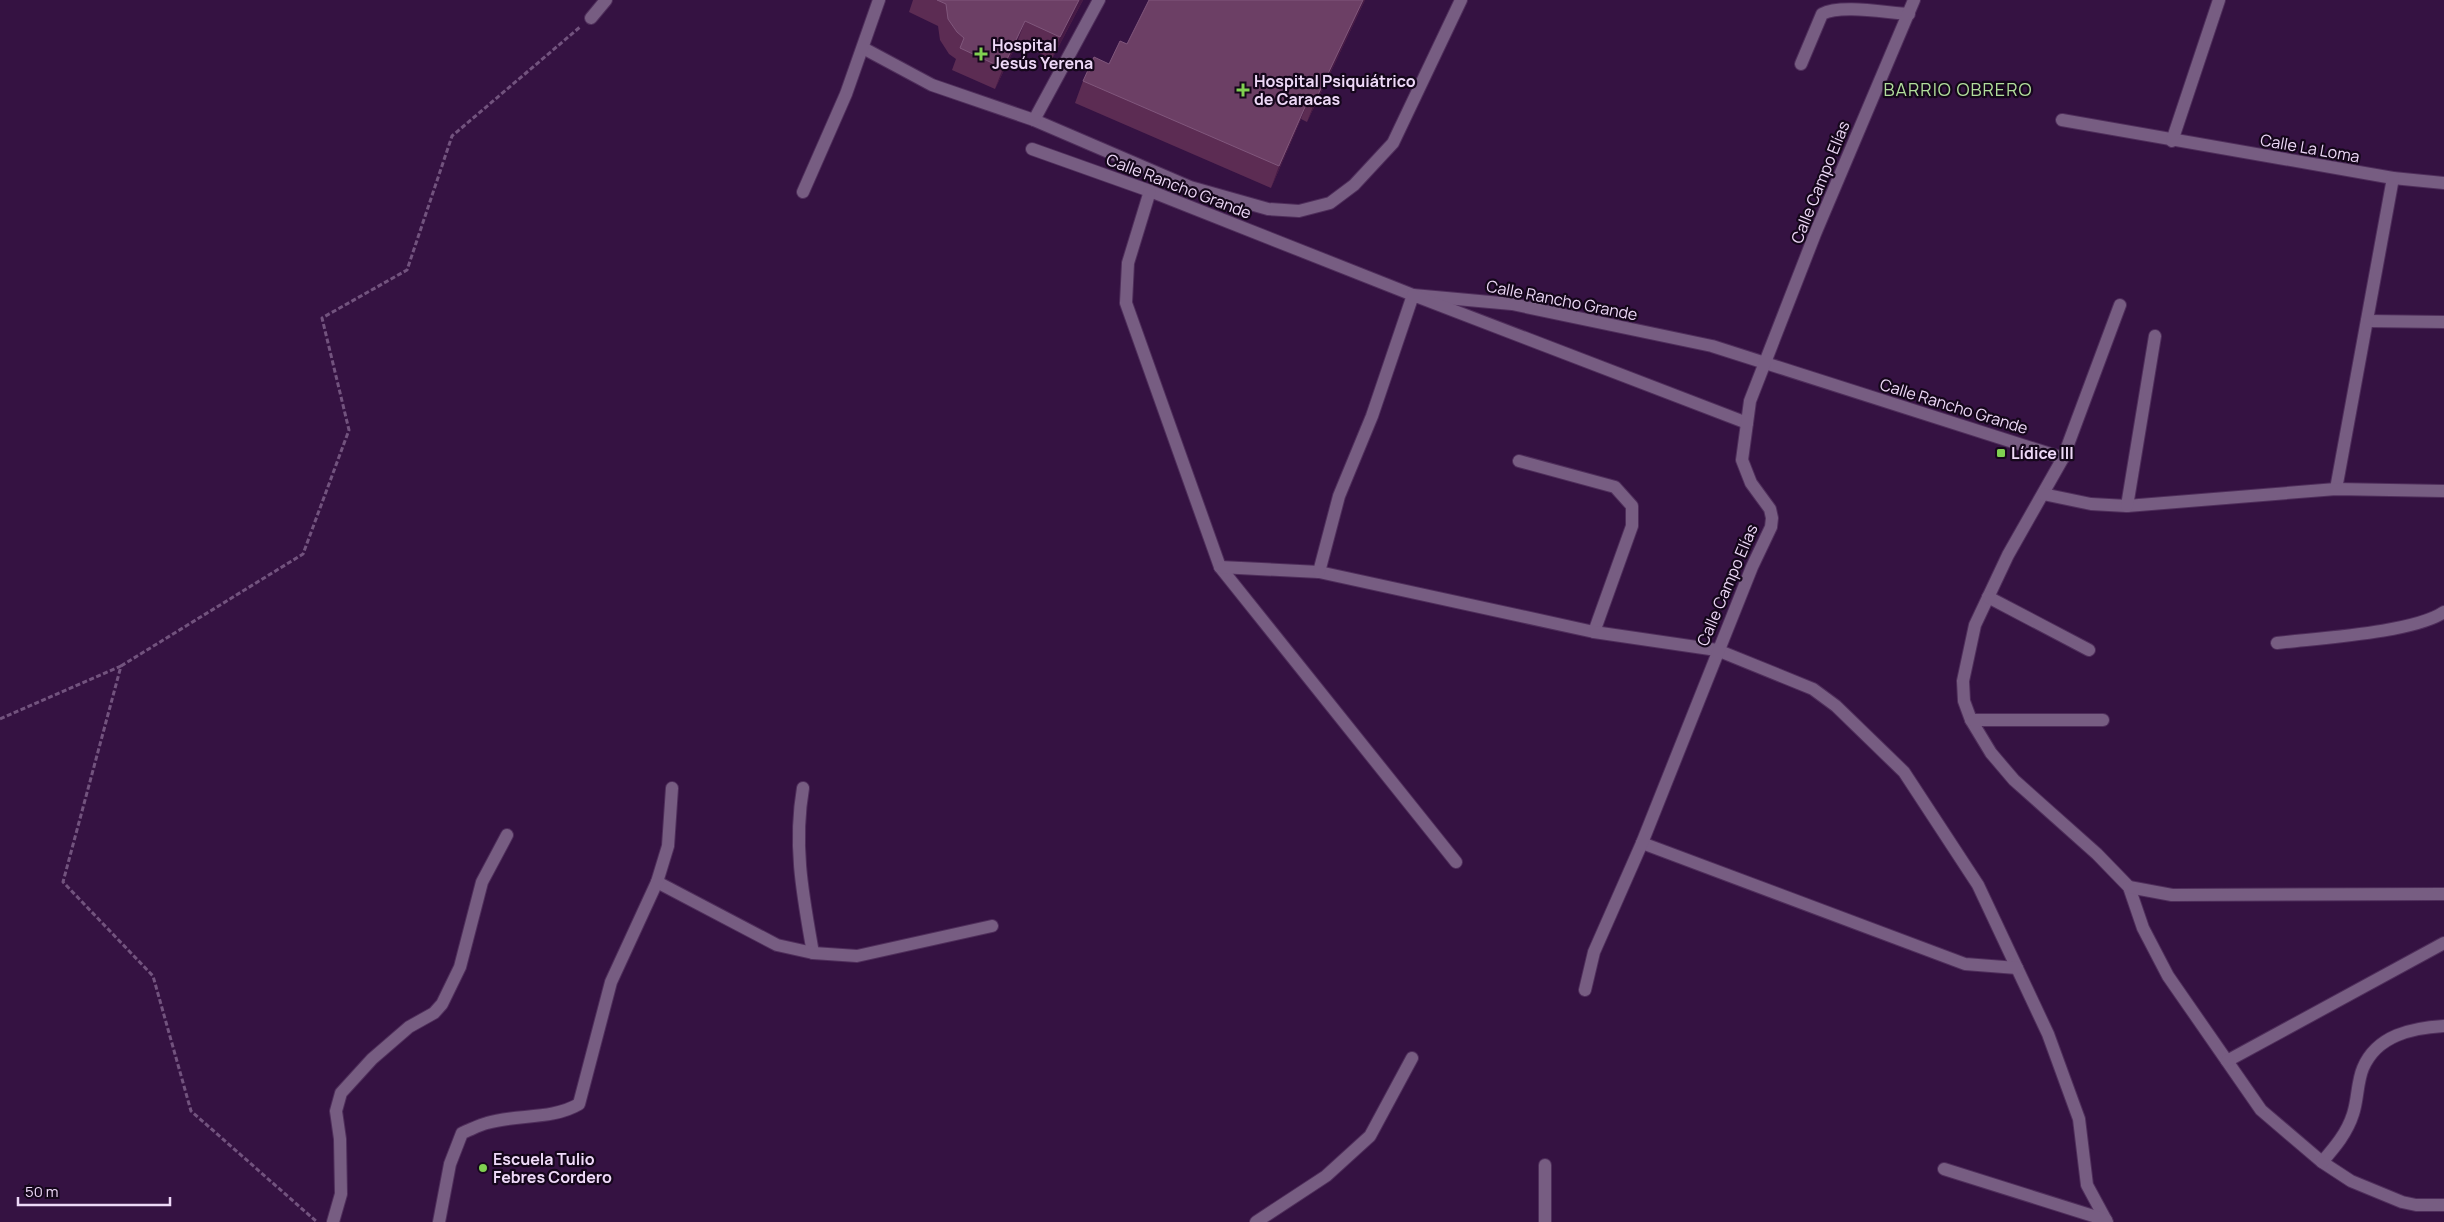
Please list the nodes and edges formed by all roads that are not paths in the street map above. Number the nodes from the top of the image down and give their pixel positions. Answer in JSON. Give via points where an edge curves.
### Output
{"nodes":[{"id":1,"x":606,"y":0,"type":"edge"},
{"id":2,"x":879,"y":0,"type":"edge"},
{"id":3,"x":1099,"y":0,"type":"edge"},
{"id":4,"x":1461,"y":0,"type":"edge"},
{"id":5,"x":1914,"y":0,"type":"edge"},
{"id":6,"x":2219,"y":0,"type":"edge"},
{"id":7,"x":1909,"y":14,"type":"junction"},
{"id":8,"x":591,"y":18,"type":"road end"},
{"id":9,"x":863,"y":48,"type":"junction"},
{"id":10,"x":1801,"y":64,"type":"dead end"},
{"id":11,"x":1034,"y":120,"type":"junction"},
{"id":12,"x":2062,"y":120,"type":"dead end"},
{"id":13,"x":2172,"y":140,"type":"junction"},
{"id":14,"x":1032,"y":149,"type":"dead end"},
{"id":15,"x":2393,"y":178,"type":"junction"},
{"id":16,"x":2444,"y":183,"type":"edge"},
{"id":17,"x":1150,"y":191,"type":"junction"},
{"id":18,"x":803,"y":192,"type":"dead end"},
{"id":19,"x":1413,"y":295,"type":"junction"},
{"id":20,"x":2120,"y":306,"type":"dead end"},
{"id":21,"x":2367,"y":321,"type":"junction"},
{"id":22,"x":2444,"y":322,"type":"edge"},
{"id":23,"x":2155,"y":336,"type":"dead end"},
{"id":24,"x":1764,"y":363,"type":"junction"},
{"id":25,"x":1747,"y":423,"type":"junction"},
{"id":26,"x":2063,"y":458,"type":"junction"},
{"id":27,"x":1519,"y":461,"type":"dead end"},
{"id":28,"x":2336,"y":489,"type":"junction"},
{"id":29,"x":2444,"y":492,"type":"edge"},
{"id":30,"x":2042,"y":494,"type":"junction"},
{"id":31,"x":2127,"y":506,"type":"junction"},
{"id":32,"x":1220,"y":567,"type":"junction"},
{"id":33,"x":1319,"y":572,"type":"junction"},
{"id":34,"x":1988,"y":597,"type":"junction"},
{"id":35,"x":2444,"y":612,"type":"edge"},
{"id":36,"x":1594,"y":632,"type":"junction"},
{"id":37,"x":2277,"y":643,"type":"dead end"},
{"id":38,"x":1717,"y":650,"type":"junction"},
{"id":39,"x":2089,"y":650,"type":"dead end"},
{"id":40,"x":1971,"y":720,"type":"junction"},
{"id":41,"x":2103,"y":720,"type":"dead end"},
{"id":42,"x":672,"y":788,"type":"dead end"},
{"id":43,"x":803,"y":788,"type":"dead end"},
{"id":44,"x":507,"y":835,"type":"dead end"},
{"id":45,"x":1642,"y":843,"type":"junction"},
{"id":46,"x":1456,"y":862,"type":"dead end"},
{"id":47,"x":658,"y":882,"type":"junction"},
{"id":48,"x":2129,"y":887,"type":"junction"},
{"id":49,"x":2444,"y":894,"type":"edge"},
{"id":50,"x":992,"y":926,"type":"dead end"},
{"id":51,"x":2444,"y":943,"type":"edge"},
{"id":52,"x":813,"y":953,"type":"junction"},
{"id":53,"x":2017,"y":968,"type":"junction"},
{"id":54,"x":1585,"y":990,"type":"dead end"},
{"id":55,"x":2444,"y":1026,"type":"edge"},
{"id":56,"x":1412,"y":1058,"type":"dead end"},
{"id":57,"x":2227,"y":1061,"type":"junction"},
{"id":58,"x":2322,"y":1162,"type":"junction"},
{"id":59,"x":1545,"y":1165,"type":"dead end"},
{"id":60,"x":1944,"y":1169,"type":"dead end"},
{"id":61,"x":2444,"y":1205,"type":"edge"},
{"id":62,"x":2107,"y":1221,"type":"edge"},
{"id":63,"x":334,"y":1222,"type":"edge"},
{"id":64,"x":439,"y":1222,"type":"edge"},
{"id":65,"x":1256,"y":1222,"type":"edge"},
{"id":66,"x":1545,"y":1222,"type":"edge"}],
"edges":[{"from":1,"to":8,"type":"street"},
{"from":2,"to":9,"type":"street"},
{"from":3,"to":11,"type":"street"},
{"from":4,"to":11,"type":"street","via":[[1393,143],[1354,185],[1330,203],[1299,211],[1268,209],[1239,202],[1190,187]]},
{"from":5,"to":7,"type":"street","name":"Calle Campo Elías"},
{"from":6,"to":13,"type":"street"},
{"from":7,"to":10,"type":"street","via":[[1842,10],[1822,14]]},
{"from":7,"to":24,"type":"street","name":"Calle Campo Elías","via":[[1822,216]]},
{"from":9,"to":11,"type":"street","via":[[932,85]]},
{"from":9,"to":18,"type":"street"},
{"from":12,"to":13,"type":"street","name":"Calle La Loma"},
{"from":13,"to":15,"type":"street","name":"Calle La Loma"},
{"from":14,"to":17,"type":"street","name":"Calle Rancho Grande"},
{"from":15,"to":16,"type":"street","name":"Calle La Loma"},
{"from":15,"to":21,"type":"street"},
{"from":17,"to":19,"type":"street","name":"Calle Rancho Grande"},
{"from":17,"to":32,"type":"street","via":[[1128,263],[1126,303]]},
{"from":19,"to":24,"type":"street","name":"Calle Rancho Grande","via":[[1512,304],[1712,346]]},
{"from":19,"to":25,"type":"street"},
{"from":19,"to":33,"type":"street","via":[[1372,416],[1339,496]]},
{"from":20,"to":26,"type":"street"},
{"from":21,"to":22,"type":"street"},
{"from":21,"to":28,"type":"street"},
{"from":23,"to":31,"type":"street"},
{"from":24,"to":25,"type":"street","name":"Calle Campo Elías","via":[[1750,401]]},
{"from":24,"to":26,"type":"street","name":"Calle Rancho Grande"},
{"from":25,"to":38,"type":"street","name":"Calle Campo Elías","via":[[1742,460],[1751,483],[1770,509],[1771,527]]},
{"from":26,"to":30,"type":"street"},
{"from":27,"to":36,"type":"street","via":[[1615,487],[1632,506],[1632,526]]},
{"from":28,"to":29,"type":"street"},
{"from":28,"to":31,"type":"street"},
{"from":30,"to":31,"type":"street","via":[[2091,504]]},
{"from":30,"to":34,"type":"street"},
{"from":32,"to":33,"type":"street"},
{"from":32,"to":46,"type":"street"},
{"from":33,"to":36,"type":"street"},
{"from":34,"to":39,"type":"street"},
{"from":34,"to":40,"type":"street","via":[[1975,625],[1963,681],[1964,702]]},
{"from":35,"to":37,"type":"street","via":[[2435,618],[2385,629]]},
{"from":36,"to":38,"type":"street"},
{"from":38,"to":45,"type":"street","name":"Calle Campo Elías"},
{"from":38,"to":53,"type":"street","via":[[1814,689],[1904,772],[1978,884]]},
{"from":40,"to":41,"type":"street"},
{"from":40,"to":48,"type":"street","via":[[1991,753],[2014,780]]},
{"from":42,"to":47,"type":"street","via":[[668,846]]},
{"from":43,"to":52,"type":"street","via":[[798,818],[799,868]]},
{"from":44,"to":63,"type":"street","via":[[482,882],[460,966],[442,1004],[372,1059],[341,1093],[336,1111],[342,1194]]},
{"from":45,"to":53,"type":"street","via":[[1965,964]]},
{"from":45,"to":54,"type":"street","name":"Calle Campo Elías","via":[[1594,952]]},
{"from":47,"to":52,"type":"street","via":[[777,945]]},
{"from":47,"to":64,"type":"street","via":[[611,982],[579,1104],[535,1117],[487,1122],[462,1133],[450,1164]]},
{"from":48,"to":49,"type":"street","via":[[2172,895]]},
{"from":48,"to":57,"type":"street","via":[[2143,928],[2168,976]]},
{"from":50,"to":52,"type":"street","via":[[858,956]]},
{"from":51,"to":57,"type":"street"},
{"from":53,"to":62,"type":"street","via":[[2048,1034],[2078,1118],[2087,1184]]},
{"from":55,"to":58,"type":"street","via":[[2424,1027],[2394,1035],[2374,1051],[2363,1069],[2353,1115],[2342,1138]]},
{"from":56,"to":65,"type":"street","via":[[1370,1136],[1326,1176]]},
{"from":57,"to":58,"type":"street","via":[[2261,1110]]},
{"from":58,"to":61,"type":"street","via":[[2351,1181],[2402,1202]]},
{"from":59,"to":66,"type":"street"},
{"from":60,"to":62,"type":"street"}]}
